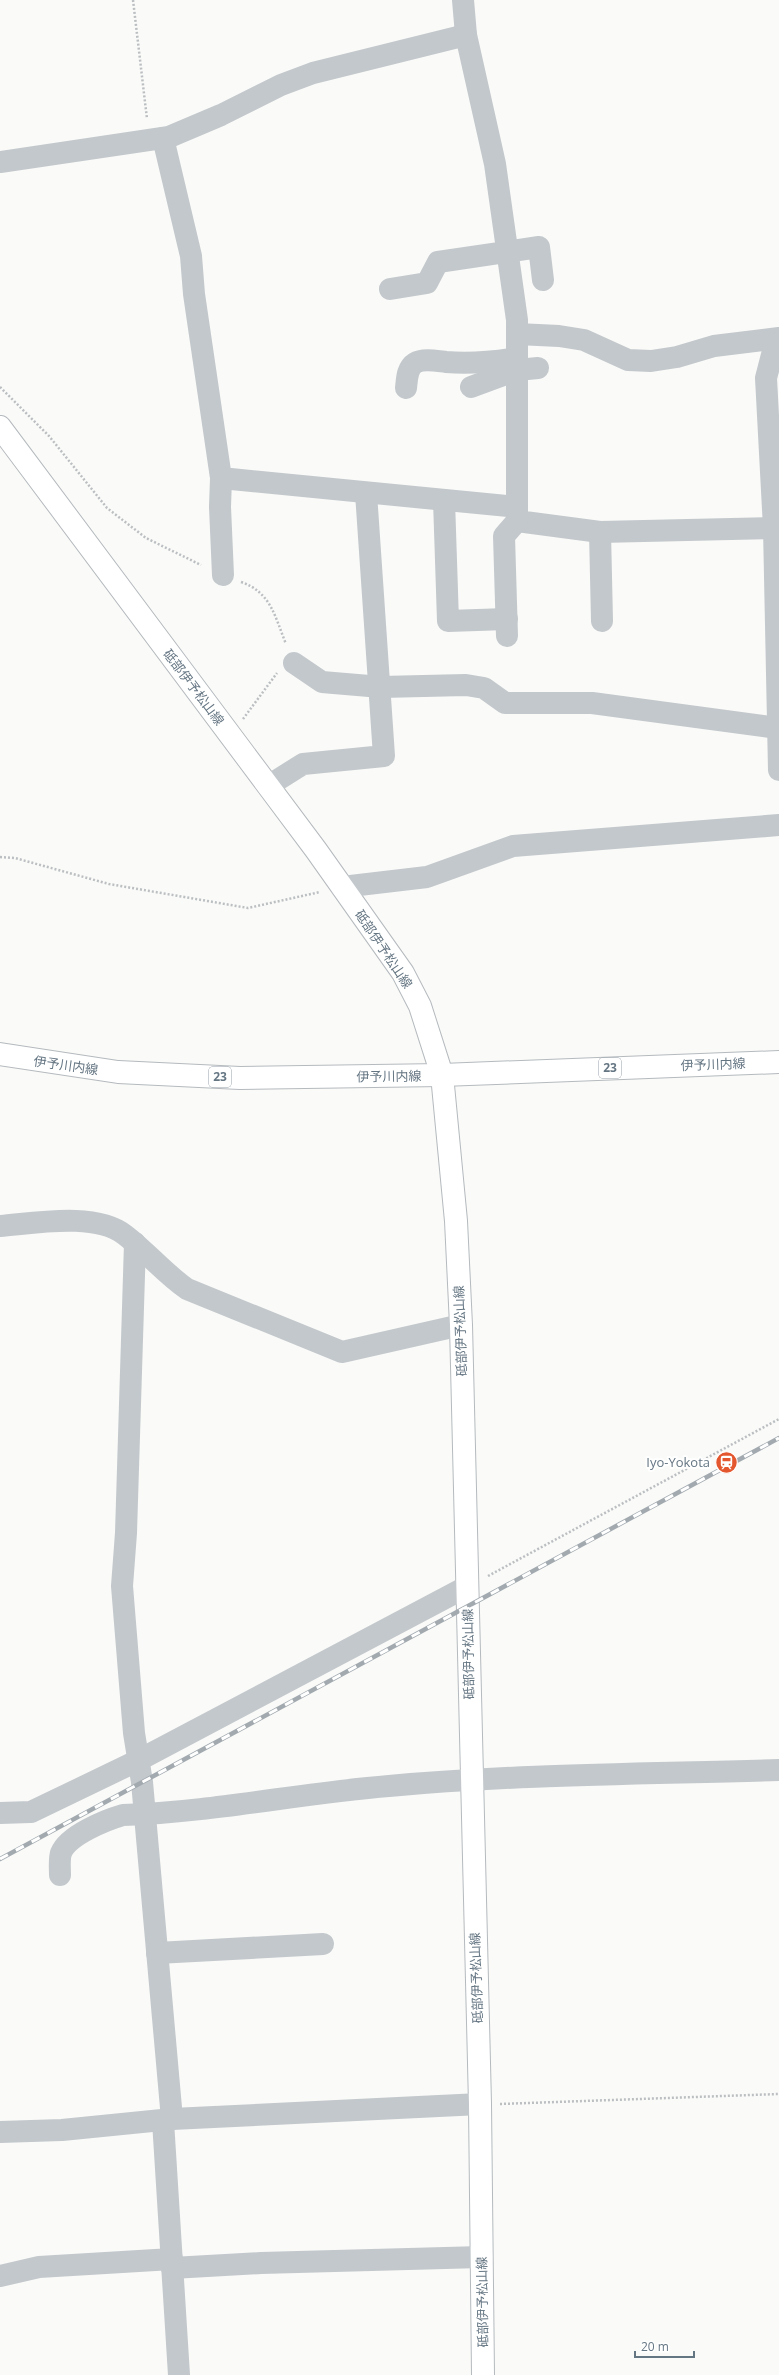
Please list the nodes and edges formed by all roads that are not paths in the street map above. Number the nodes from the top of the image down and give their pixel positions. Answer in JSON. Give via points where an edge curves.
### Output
{"nodes":[{"id":1,"x":463,"y":0,"type":"edge"},
{"id":2,"x":466,"y":35,"type":"junction"},
{"id":3,"x":156,"y":139,"type":"junction"},
{"id":4,"x":0,"y":162,"type":"edge"},
{"id":5,"x":507,"y":252,"type":"junction"},
{"id":6,"x":543,"y":280,"type":"dead end"},
{"id":7,"x":390,"y":289,"type":"dead end"},
{"id":8,"x":517,"y":334,"type":"junction"},
{"id":9,"x":779,"y":339,"type":"edge"},
{"id":10,"x":524,"y":365,"type":"junction"},
{"id":11,"x":471,"y":387,"type":"dead end"},
{"id":12,"x":406,"y":388,"type":"dead end"},
{"id":13,"x":0,"y":427,"type":"edge"},
{"id":14,"x":222,"y":478,"type":"junction"},
{"id":15,"x":775,"y":478,"type":"edge"},
{"id":16,"x":366,"y":493,"type":"junction"},
{"id":17,"x":444,"y":500,"type":"junction"},
{"id":18,"x":517,"y":514,"type":"junction"},
{"id":19,"x":774,"y":528,"type":"junction"},
{"id":20,"x":600,"y":532,"type":"junction"},
{"id":21,"x":223,"y":575,"type":"road end"},
{"id":22,"x":602,"y":621,"type":"dead end"},
{"id":23,"x":294,"y":663,"type":"road end"},
{"id":24,"x":381,"y":687,"type":"junction"},
{"id":25,"x":778,"y":736,"type":"edge"},
{"id":26,"x":779,"y":770,"type":"edge"},
{"id":27,"x":268,"y":786,"type":"junction"},
{"id":28,"x":779,"y":826,"type":"edge"},
{"id":29,"x":342,"y":887,"type":"junction"},
{"id":30,"x":0,"y":1054,"type":"edge"},
{"id":31,"x":779,"y":1062,"type":"edge"},
{"id":32,"x":442,"y":1075,"type":"junction"},
{"id":33,"x":0,"y":1226,"type":"edge"},
{"id":34,"x":135,"y":1243,"type":"junction"},
{"id":35,"x":461,"y":1325,"type":"junction"},
{"id":36,"x":466,"y":1587,"type":"junction"},
{"id":37,"x":139,"y":1760,"type":"junction"},
{"id":38,"x":779,"y":1770,"type":"edge"},
{"id":39,"x":471,"y":1778,"type":"junction"},
{"id":40,"x":0,"y":1814,"type":"edge"},
{"id":41,"x":145,"y":1814,"type":"junction"},
{"id":42,"x":60,"y":1875,"type":"dead end"},
{"id":43,"x":323,"y":1944,"type":"dead end"},
{"id":44,"x":158,"y":1953,"type":"junction"},
{"id":45,"x":480,"y":2104,"type":"junction"},
{"id":46,"x":168,"y":2120,"type":"junction"},
{"id":47,"x":0,"y":2132,"type":"edge"},
{"id":48,"x":482,"y":2257,"type":"junction"},
{"id":49,"x":172,"y":2264,"type":"junction"},
{"id":50,"x":0,"y":2276,"type":"edge"},
{"id":51,"x":179,"y":2375,"type":"edge"},
{"id":52,"x":483,"y":2375,"type":"edge"}],
"edges":[{"from":1,"to":2,"type":"street"},
{"from":2,"to":3,"type":"street","via":[[312,73],[280,85],[190,130]]},
{"from":2,"to":5,"type":"street","via":[[495,164]]},
{"from":3,"to":4,"type":"street"},
{"from":3,"to":14,"type":"street","via":[[191,256],[194,294]]},
{"from":5,"to":6,"type":"street","via":[[539,246]]},
{"from":5,"to":7,"type":"street","via":[[438,262],[427,283]]},
{"from":5,"to":8,"type":"street"},
{"from":8,"to":9,"type":"street","via":[[584,340],[628,360],[652,361],[714,346]]},
{"from":8,"to":10,"type":"street"},
{"from":9,"to":15,"type":"street","via":[[774,347],[766,378]]},
{"from":10,"to":11,"type":"street"},
{"from":10,"to":12,"type":"street","via":[[416,362],[409,370]]},
{"from":10,"to":18,"type":"street"},
{"from":13,"to":27,"type":"main road","name":"砥部伊予松山線"},
{"from":14,"to":16,"type":"street"},
{"from":14,"to":21,"type":"street","via":[[220,507]]},
{"from":15,"to":19,"type":"street"},
{"from":16,"to":17,"type":"street"},
{"from":16,"to":24,"type":"street"},
{"from":17,"to":18,"type":"street"},
{"from":17,"to":18,"type":"street","via":[[448,621],[507,628],[504,536]]},
{"from":18,"to":20,"type":"street"},
{"from":19,"to":20,"type":"street"},
{"from":19,"to":25,"type":"street"},
{"from":20,"to":22,"type":"street"},
{"from":23,"to":24,"type":"street","via":[[322,682]]},
{"from":24,"to":25,"type":"street","via":[[466,685],[484,688],[505,703],[592,703]]},
{"from":24,"to":27,"type":"street","via":[[384,756],[303,764]]},
{"from":25,"to":26,"type":"street"},
{"from":27,"to":29,"type":"main road","name":"砥部伊予松山線"},
{"from":28,"to":29,"type":"street","via":[[512,846],[427,877]]},
{"from":29,"to":32,"type":"main road","name":"砥部伊予松山線","via":[[403,973],[420,1006]]},
{"from":30,"to":32,"type":"main road","name":"伊予川内線","number":"23","via":[[118,1072],[172,1076],[300,1078]]},
{"from":31,"to":32,"type":"main road","name":"伊予川内線","number":"23"},
{"from":32,"to":35,"type":"main road","name":"砥部伊予松山線","via":[[456,1221]]},
{"from":33,"to":34,"type":"street","via":[[85,1221],[107,1224]]},
{"from":34,"to":35,"type":"street","via":[[187,1289],[342,1352]]},
{"from":34,"to":37,"type":"street","via":[[122,1586],[134,1733]]},
{"from":35,"to":36,"type":"main road","name":"砥部伊予松山線"},
{"from":36,"to":37,"type":"street"},
{"from":36,"to":39,"type":"main road","name":"砥部伊予松山線"},
{"from":37,"to":40,"type":"street","via":[[31,1812]]},
{"from":37,"to":41,"type":"street"},
{"from":38,"to":39,"type":"street"},
{"from":39,"to":41,"type":"street","via":[[357,1788]]},
{"from":39,"to":45,"type":"main road","name":"砥部伊予松山線"},
{"from":41,"to":42,"type":"street","via":[[124,1815],[107,1820],[70,1841],[60,1854]]},
{"from":41,"to":44,"type":"street"},
{"from":43,"to":44,"type":"street"},
{"from":44,"to":46,"type":"street"},
{"from":45,"to":46,"type":"street"},
{"from":45,"to":48,"type":"main road","name":"砥部伊予松山線"},
{"from":46,"to":47,"type":"street","via":[[62,2130]]},
{"from":46,"to":49,"type":"street"},
{"from":48,"to":49,"type":"street"},
{"from":48,"to":52,"type":"main road","name":"砥部伊予松山線"},
{"from":49,"to":50,"type":"street","via":[[39,2267]]},
{"from":49,"to":51,"type":"street"}]}
